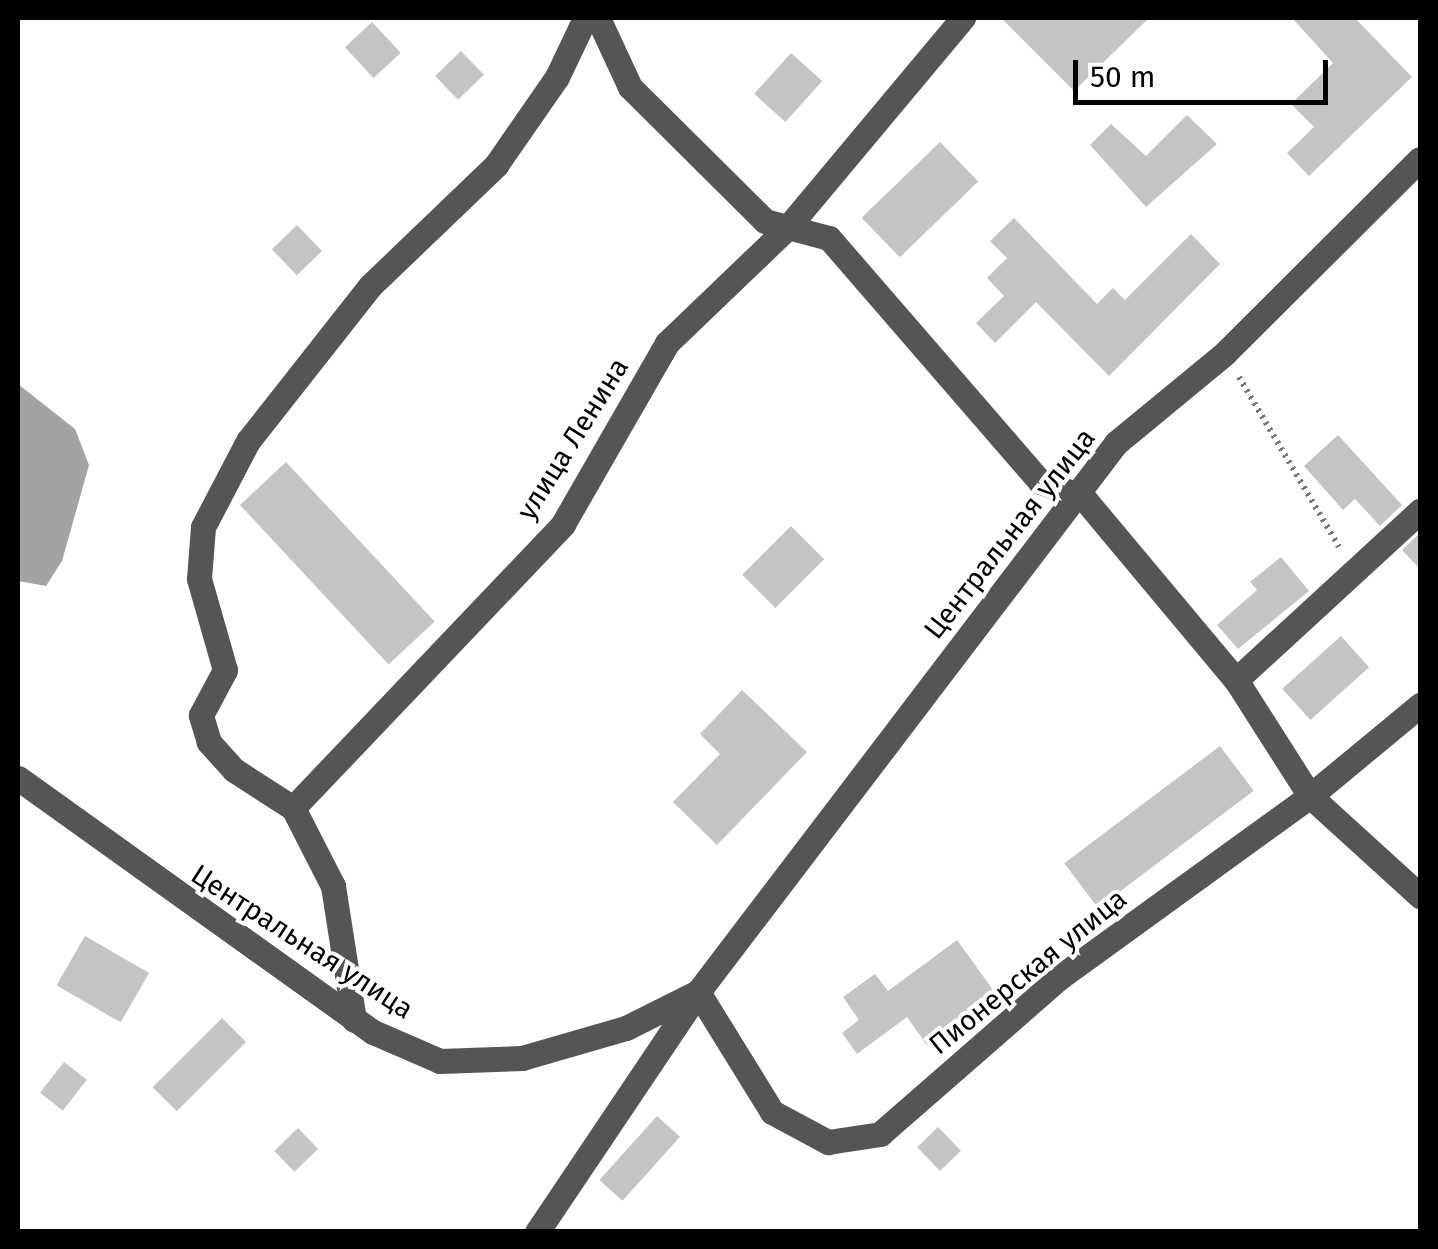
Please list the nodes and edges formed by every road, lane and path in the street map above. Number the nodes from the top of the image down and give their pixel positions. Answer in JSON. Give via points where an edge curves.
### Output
{"nodes":[{"id":1,"x":585,"y":18,"type":"edge"},
{"id":2,"x":598,"y":18,"type":"edge"},
{"id":3,"x":963,"y":18,"type":"edge"},
{"id":4,"x":1420,"y":159,"type":"edge"},
{"id":5,"x":788,"y":227,"type":"junction"},
{"id":6,"x":1224,"y":352,"type":"junction"},
{"id":7,"x":1082,"y":496,"type":"junction"},
{"id":8,"x":1420,"y":511,"type":"edge"},
{"id":9,"x":1360,"y":570,"type":"junction"},
{"id":10,"x":1236,"y":680,"type":"junction"},
{"id":11,"x":1420,"y":705,"type":"edge"},
{"id":12,"x":18,"y":778,"type":"edge"},
{"id":13,"x":1310,"y":796,"type":"junction"},
{"id":14,"x":293,"y":808,"type":"junction"},
{"id":15,"x":1420,"y":896,"type":"edge"},
{"id":16,"x":698,"y":992,"type":"junction"},
{"id":17,"x":354,"y":1020,"type":"junction"},
{"id":18,"x":537,"y":1232,"type":"edge"}],
"edges":[{"from":1,"to":14,"type":"street","via":[[557,77],[496,165],[370,286],[248,441],[203,526],[200,578],[224,670],[201,715],[209,742],[234,770]]},
{"from":2,"to":5,"type":"street","via":[[630,87],[765,221]]},
{"from":3,"to":5,"type":"street","name":"улица Ленина"},
{"from":4,"to":6,"type":"street","name":"Центральная улица"},
{"from":5,"to":7,"type":"street","via":[[829,238],[1040,482]]},
{"from":5,"to":14,"type":"street","name":"улица Ленина","via":[[667,343],[563,524]]},
{"from":6,"to":7,"type":"street","name":"Центральная улица","via":[[1116,443]]},
{"from":6,"to":9,"type":"path","via":[[1322,526]]},
{"from":7,"to":10,"type":"street"},
{"from":7,"to":16,"type":"street","name":"Центральная улица"},
{"from":8,"to":9,"type":"street"},
{"from":9,"to":10,"type":"street"},
{"from":10,"to":13,"type":"street"},
{"from":11,"to":13,"type":"street","name":"Пионерская улица"},
{"from":12,"to":17,"type":"street","name":"Центральная улица"},
{"from":13,"to":15,"type":"street"},
{"from":13,"to":16,"type":"street","name":"Пионерская улица","via":[[1060,977],[880,1134],[828,1142],[772,1112]]},
{"from":14,"to":17,"type":"street","via":[[333,886]]},
{"from":16,"to":17,"type":"street","name":"Центральная улица","via":[[626,1028],[522,1058],[440,1061]]},
{"from":16,"to":18,"type":"street","name":"Центральная улица"}]}
